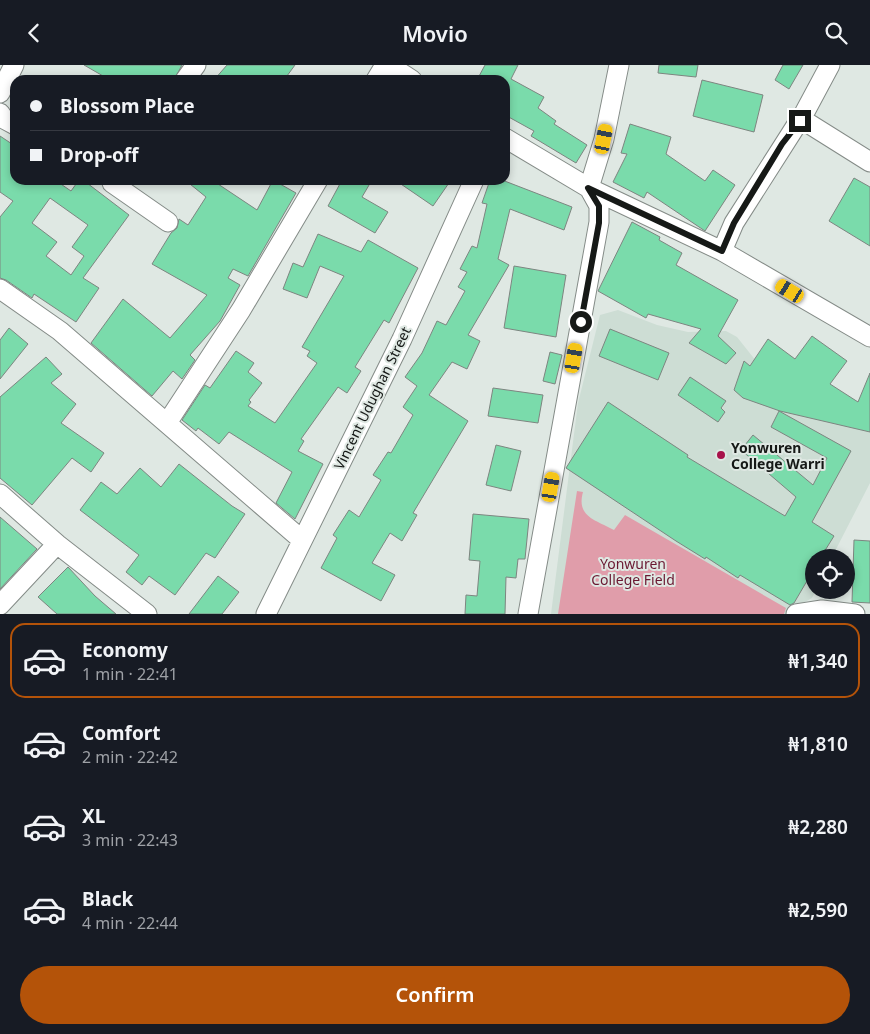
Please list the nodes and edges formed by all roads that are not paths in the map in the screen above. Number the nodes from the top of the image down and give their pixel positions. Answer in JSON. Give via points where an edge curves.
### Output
{"nodes":[{"id":1,"x":14,"y":65,"type":"edge"},
{"id":2,"x":387,"y":65,"type":"edge"},
{"id":3,"x":619,"y":65,"type":"edge"},
{"id":4,"x":830,"y":65,"type":"edge"},
{"id":5,"x":404,"y":75,"type":"edge"},
{"id":6,"x":0,"y":93,"type":"edge"},
{"id":7,"x":0,"y":113,"type":"edge"},
{"id":8,"x":800,"y":121,"type":"junction"},
{"id":9,"x":10,"y":122,"type":"edge"},
{"id":10,"x":510,"y":141,"type":"edge"},
{"id":11,"x":870,"y":162,"type":"edge"},
{"id":12,"x":117,"y":185,"type":"edge"},
{"id":13,"x":315,"y":185,"type":"edge"},
{"id":14,"x":472,"y":185,"type":"edge"},
{"id":15,"x":588,"y":188,"type":"junction"},
{"id":16,"x":168,"y":222,"type":"dead end"},
{"id":17,"x":722,"y":251,"type":"junction"},
{"id":18,"x":0,"y":289,"type":"edge"},
{"id":19,"x":870,"y":337,"type":"edge"},
{"id":20,"x":167,"y":423,"type":"junction"},
{"id":21,"x":0,"y":494,"type":"edge"},
{"id":22,"x":302,"y":540,"type":"junction"},
{"id":23,"x":57,"y":544,"type":"junction"},
{"id":24,"x":0,"y":605,"type":"edge"},
{"id":25,"x":147,"y":614,"type":"edge"},
{"id":26,"x":266,"y":614,"type":"edge"},
{"id":27,"x":528,"y":614,"type":"edge"},
{"id":28,"x":796,"y":614,"type":"edge"},
{"id":29,"x":854,"y":614,"type":"edge"}],
"edges":[{"from":1,"to":6,"type":"street"},
{"from":2,"to":5,"type":"street"},
{"from":3,"to":15,"type":"street","via":[[604,139]]},
{"from":4,"to":8,"type":"street"},
{"from":7,"to":9,"type":"street"},
{"from":8,"to":11,"type":"street","via":[[803,119]]},
{"from":8,"to":17,"type":"street","via":[[782,144],[734,223]]},
{"from":10,"to":15,"type":"street"},
{"from":12,"to":16,"type":"street"},
{"from":13,"to":20,"type":"street","via":[[241,310]]},
{"from":14,"to":22,"type":"street","name":"Vincent Udughan Street","via":[[402,339]]},
{"from":15,"to":17,"type":"street"},
{"from":15,"to":27,"type":"street","via":[[599,206],[599,223]]},
{"from":17,"to":19,"type":"street"},
{"from":18,"to":20,"type":"street","via":[[60,331]]},
{"from":20,"to":22,"type":"street"},
{"from":21,"to":23,"type":"street"},
{"from":22,"to":26,"type":"street","name":"Vincent Udughan Street"},
{"from":23,"to":24,"type":"street"},
{"from":23,"to":25,"type":"street"},
{"from":28,"to":29,"type":"street","via":[[822,610]]}]}
